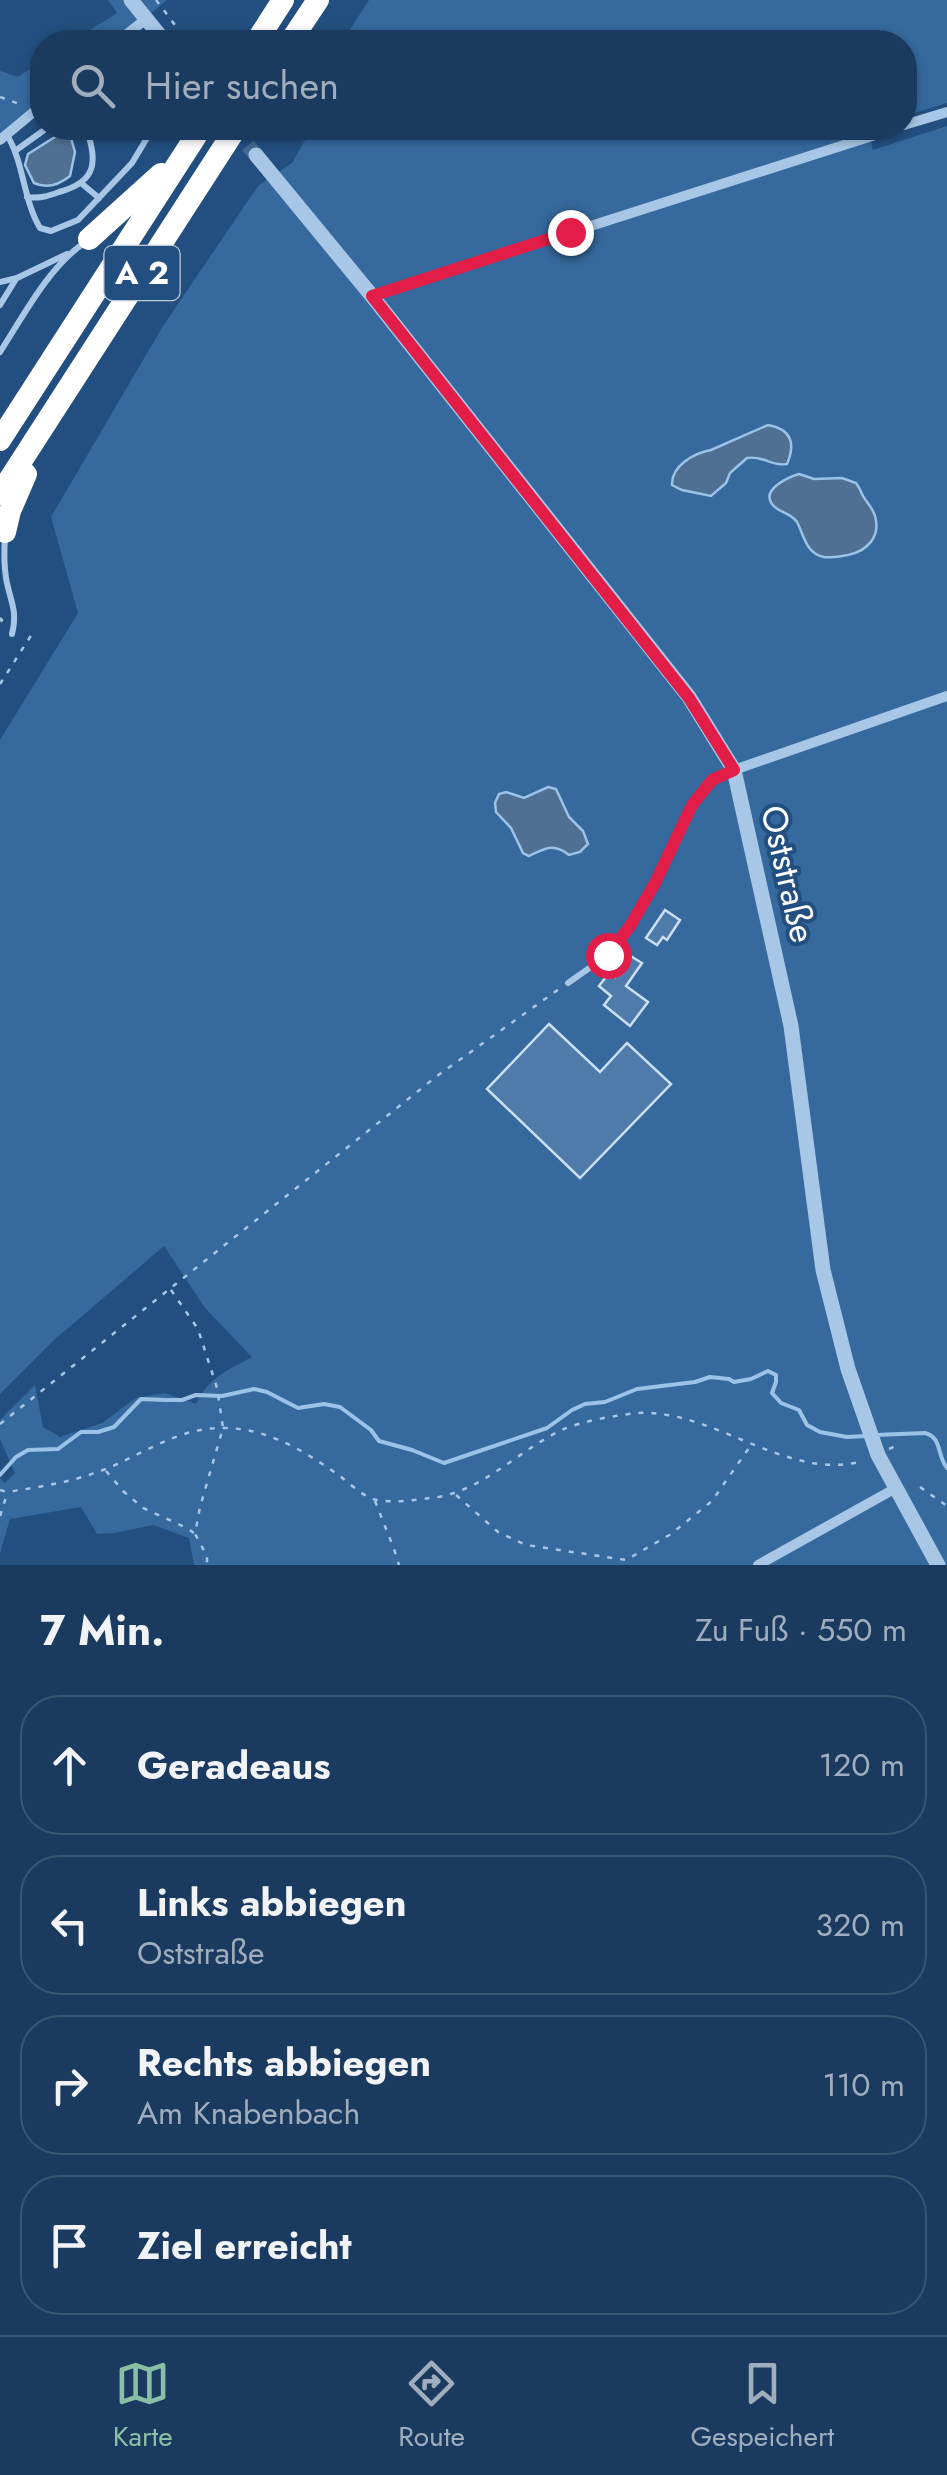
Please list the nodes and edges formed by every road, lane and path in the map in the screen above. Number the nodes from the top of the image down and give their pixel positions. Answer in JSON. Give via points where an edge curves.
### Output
{"nodes":[{"id":1,"x":131,"y":0,"type":"edge"},
{"id":2,"x":156,"y":0,"type":"edge"},
{"id":3,"x":283,"y":0,"type":"edge"},
{"id":4,"x":318,"y":0,"type":"edge"},
{"id":5,"x":146,"y":19,"type":"junction"},
{"id":6,"x":133,"y":30,"type":"edge"},
{"id":7,"x":155,"y":30,"type":"edge"},
{"id":8,"x":179,"y":30,"type":"edge"},
{"id":9,"x":264,"y":30,"type":"edge"},
{"id":10,"x":298,"y":30,"type":"edge"},
{"id":11,"x":0,"y":96,"type":"edge"},
{"id":12,"x":30,"y":105,"type":"edge"},
{"id":13,"x":947,"y":112,"type":"edge"},
{"id":14,"x":30,"y":116,"type":"edge"},
{"id":15,"x":917,"y":121,"type":"edge"},
{"id":16,"x":3,"y":137,"type":"edge"},
{"id":17,"x":30,"y":140,"type":"edge"},
{"id":18,"x":90,"y":140,"type":"edge"},
{"id":19,"x":146,"y":140,"type":"edge"},
{"id":20,"x":193,"y":140,"type":"edge"},
{"id":21,"x":228,"y":140,"type":"edge"},
{"id":22,"x":860,"y":140,"type":"edge"},
{"id":23,"x":14,"y":151,"type":"junction"},
{"id":24,"x":186,"y":151,"type":"junction"},
{"id":25,"x":256,"y":155,"type":"tunnel mouth"},
{"id":26,"x":81,"y":182,"type":"junction"},
{"id":27,"x":26,"y":197,"type":"junction"},
{"id":28,"x":98,"y":198,"type":"junction"},
{"id":29,"x":81,"y":245,"type":"junction"},
{"id":30,"x":17,"y":278,"type":"junction"},
{"id":31,"x":0,"y":282,"type":"edge"},
{"id":32,"x":372,"y":296,"type":"junction"},
{"id":33,"x":0,"y":306,"type":"edge"},
{"id":34,"x":0,"y":352,"type":"edge"},
{"id":35,"x":49,"y":419,"type":"junction"},
{"id":36,"x":0,"y":440,"type":"edge"},
{"id":37,"x":0,"y":494,"type":"edge"},
{"id":38,"x":5,"y":532,"type":"joint"},
{"id":39,"x":6,"y":580,"type":"junction"},
{"id":40,"x":0,"y":588,"type":"edge"},
{"id":41,"x":12,"y":634,"type":"dead end"},
{"id":42,"x":32,"y":634,"type":"dead end"},
{"id":43,"x":0,"y":684,"type":"edge"},
{"id":44,"x":947,"y":696,"type":"edge"},
{"id":45,"x":734,"y":770,"type":"junction"},
{"id":46,"x":568,"y":983,"type":"joint"},
{"id":47,"x":170,"y":1289,"type":"junction"},
{"id":48,"x":0,"y":1424,"type":"edge"},
{"id":49,"x":223,"y":1428,"type":"junction"},
{"id":50,"x":751,"y":1444,"type":"junction"},
{"id":51,"x":900,"y":1444,"type":"dead end"},
{"id":52,"x":878,"y":1454,"type":"junction"},
{"id":53,"x":104,"y":1469,"type":"junction"},
{"id":54,"x":920,"y":1487,"type":"dead end"},
{"id":55,"x":896,"y":1488,"type":"junction"},
{"id":56,"x":0,"y":1490,"type":"edge"},
{"id":57,"x":123,"y":1491,"type":"junction"},
{"id":58,"x":7,"y":1492,"type":"junction"},
{"id":59,"x":455,"y":1494,"type":"junction"},
{"id":60,"x":128,"y":1497,"type":"dead end"},
{"id":61,"x":374,"y":1500,"type":"junction"},
{"id":62,"x":947,"y":1506,"type":"edge"},
{"id":63,"x":0,"y":1516,"type":"edge"},
{"id":64,"x":195,"y":1534,"type":"junction"},
{"id":65,"x":627,"y":1563,"type":"edge"},
{"id":66,"x":207,"y":1565,"type":"edge"},
{"id":67,"x":398,"y":1565,"type":"edge"},
{"id":68,"x":758,"y":1565,"type":"edge"},
{"id":69,"x":938,"y":1565,"type":"edge"}],
"edges":[{"from":1,"to":5,"type":"street"},
{"from":2,"to":8,"type":"path"},
{"from":3,"to":9,"type":"highway"},
{"from":4,"to":10,"type":"highway"},
{"from":5,"to":6,"type":"street"},
{"from":5,"to":7,"type":"street"},
{"from":11,"to":12,"type":"path"},
{"from":13,"to":15,"type":"street"},
{"from":14,"to":16,"type":"street"},
{"from":16,"to":23,"type":"lane"},
{"from":17,"to":23,"type":"lane"},
{"from":18,"to":26,"type":"lane","via":[[92,167]]},
{"from":19,"to":28,"type":"lane"},
{"from":20,"to":24,"type":"highway","number":"A 2"},
{"from":21,"to":35,"type":"highway","number":"A 2"},
{"from":22,"to":32,"type":"street"},
{"from":23,"to":27,"type":"lane"},
{"from":24,"to":29,"type":"highway"},
{"from":24,"to":36,"type":"highway","number":"A 2"},
{"from":25,"to":32,"type":"street","name":"Oststraße"},
{"from":26,"to":27,"type":"lane","via":[[38,199]]},
{"from":26,"to":28,"type":"lane"},
{"from":27,"to":28,"type":"lane","via":[[40,228],[50,231],[78,220]]},
{"from":29,"to":30,"type":"lane"},
{"from":29,"to":34,"type":"lane","via":[[36,296]]},
{"from":30,"to":31,"type":"lane"},
{"from":30,"to":33,"type":"lane"},
{"from":32,"to":45,"type":"street","name":"Oststraße","via":[[689,698]]},
{"from":35,"to":37,"type":"highway","number":"A 2"},
{"from":35,"to":38,"type":"highway"},
{"from":38,"to":39,"type":"lane"},
{"from":39,"to":40,"type":"lane"},
{"from":39,"to":41,"type":"lane","via":[[16,620]]},
{"from":42,"to":43,"type":"path"},
{"from":44,"to":45,"type":"street"},
{"from":45,"to":46,"type":"lane","via":[[712,780],[692,805],[655,883],[608,955]]},
{"from":45,"to":52,"type":"street","name":"Oststraße","via":[[792,1026],[823,1270]]},
{"from":46,"to":47,"type":"path","via":[[436,1076]]},
{"from":47,"to":48,"type":"path"},
{"from":47,"to":49,"type":"path","via":[[198,1329]]},
{"from":49,"to":53,"type":"path","via":[[186,1432]]},
{"from":49,"to":61,"type":"path","via":[[286,1443]]},
{"from":49,"to":64,"type":"path"},
{"from":50,"to":52,"type":"path","via":[[844,1466]]},
{"from":50,"to":59,"type":"path","via":[[670,1414],[636,1414],[564,1429]]},
{"from":50,"to":65,"type":"path","via":[[712,1501]]},
{"from":51,"to":52,"type":"path"},
{"from":52,"to":55,"type":"street","name":"Oststraße"},
{"from":53,"to":57,"type":"path"},
{"from":53,"to":58,"type":"path"},
{"from":54,"to":62,"type":"path"},
{"from":55,"to":68,"type":"street"},
{"from":55,"to":69,"type":"street","name":"Oststraße"},
{"from":56,"to":58,"type":"path"},
{"from":57,"to":60,"type":"path"},
{"from":57,"to":64,"type":"path"},
{"from":58,"to":63,"type":"path"},
{"from":59,"to":61,"type":"path"},
{"from":59,"to":65,"type":"path","via":[[498,1532],[526,1545]]},
{"from":61,"to":67,"type":"path"},
{"from":64,"to":66,"type":"path"}]}
